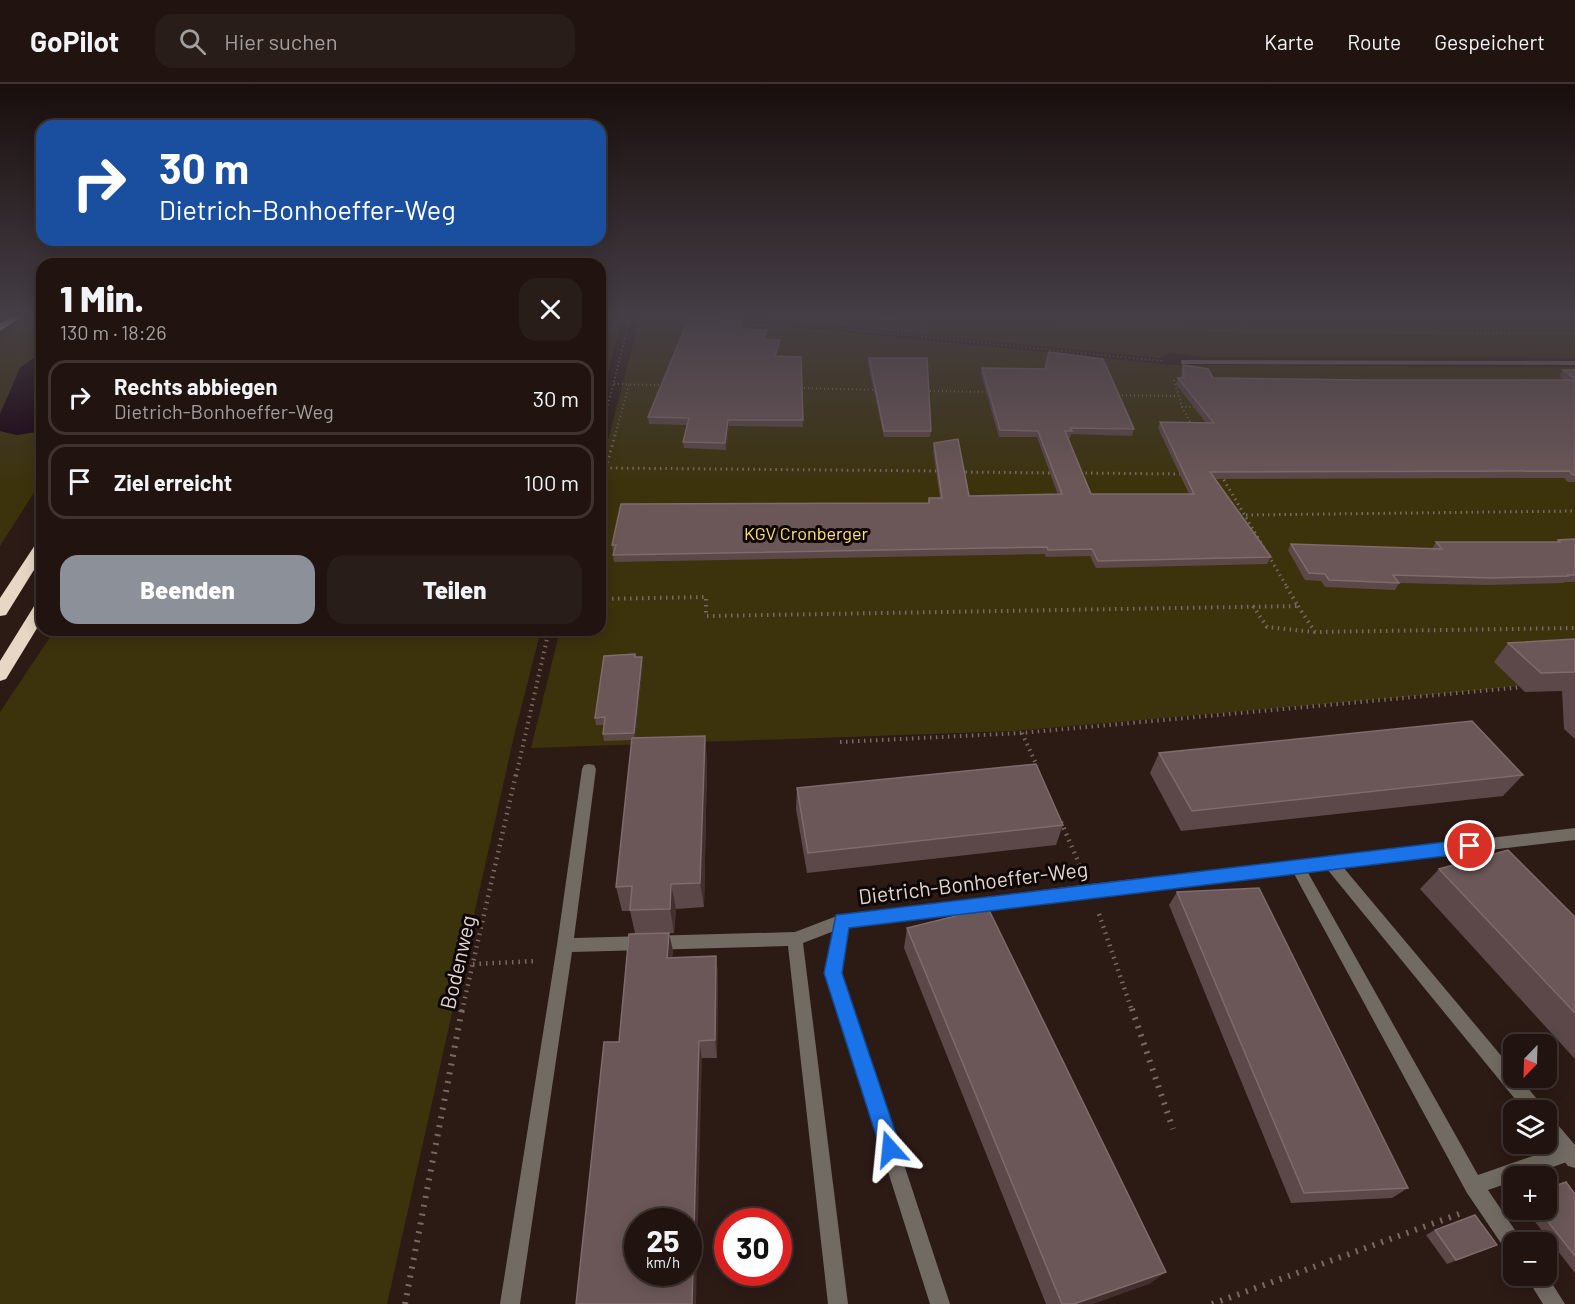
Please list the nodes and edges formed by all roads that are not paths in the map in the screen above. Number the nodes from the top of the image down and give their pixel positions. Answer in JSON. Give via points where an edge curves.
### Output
{"nodes":[{"id":1,"x":36,"y":554,"type":"edge"},
{"id":2,"x":0,"y":611,"type":"edge"},
{"id":3,"x":36,"y":617,"type":"edge"},
{"id":4,"x":0,"y":675,"type":"edge"},
{"id":5,"x":589,"y":769,"type":"dead end"},
{"id":6,"x":1575,"y":834,"type":"edge"},
{"id":7,"x":1330,"y":862,"type":"junction"},
{"id":8,"x":1297,"y":866,"type":"junction"},
{"id":9,"x":842,"y":921,"type":"junction"},
{"id":10,"x":795,"y":939,"type":"junction"},
{"id":11,"x":564,"y":952,"type":"junction"},
{"id":12,"x":1527,"y":1100,"type":"edge"},
{"id":13,"x":1557,"y":1137,"type":"edge"},
{"id":14,"x":1572,"y":1155,"type":"edge"},
{"id":15,"x":1474,"y":1186,"type":"junction"},
{"id":16,"x":1505,"y":1232,"type":"edge"},
{"id":17,"x":1543,"y":1286,"type":"edge"},
{"id":18,"x":510,"y":1304,"type":"edge"},
{"id":19,"x":838,"y":1304,"type":"edge"},
{"id":20,"x":940,"y":1304,"type":"edge"},
{"id":21,"x":1555,"y":1304,"type":"edge"}],
"edges":[{"from":1,"to":2,"type":"highway"},
{"from":3,"to":4,"type":"highway"},
{"from":5,"to":11,"type":"street"},
{"from":6,"to":7,"type":"street","name":"Dietrich-Bonhoeffer-Weg"},
{"from":7,"to":8,"type":"street","name":"Dietrich-Bonhoeffer-Weg"},
{"from":7,"to":12,"type":"street"},
{"from":8,"to":9,"type":"street","name":"Dietrich-Bonhoeffer-Weg"},
{"from":8,"to":15,"type":"street"},
{"from":9,"to":10,"type":"street"},
{"from":9,"to":20,"type":"street","name":"Dietrich-Bonhoeffer-Weg","via":[[833,973]]},
{"from":10,"to":11,"type":"street"},
{"from":10,"to":19,"type":"street"},
{"from":11,"to":18,"type":"street"},
{"from":13,"to":14,"type":"street"},
{"from":14,"to":15,"type":"street"},
{"from":15,"to":16,"type":"street"},
{"from":17,"to":21,"type":"street"}]}
